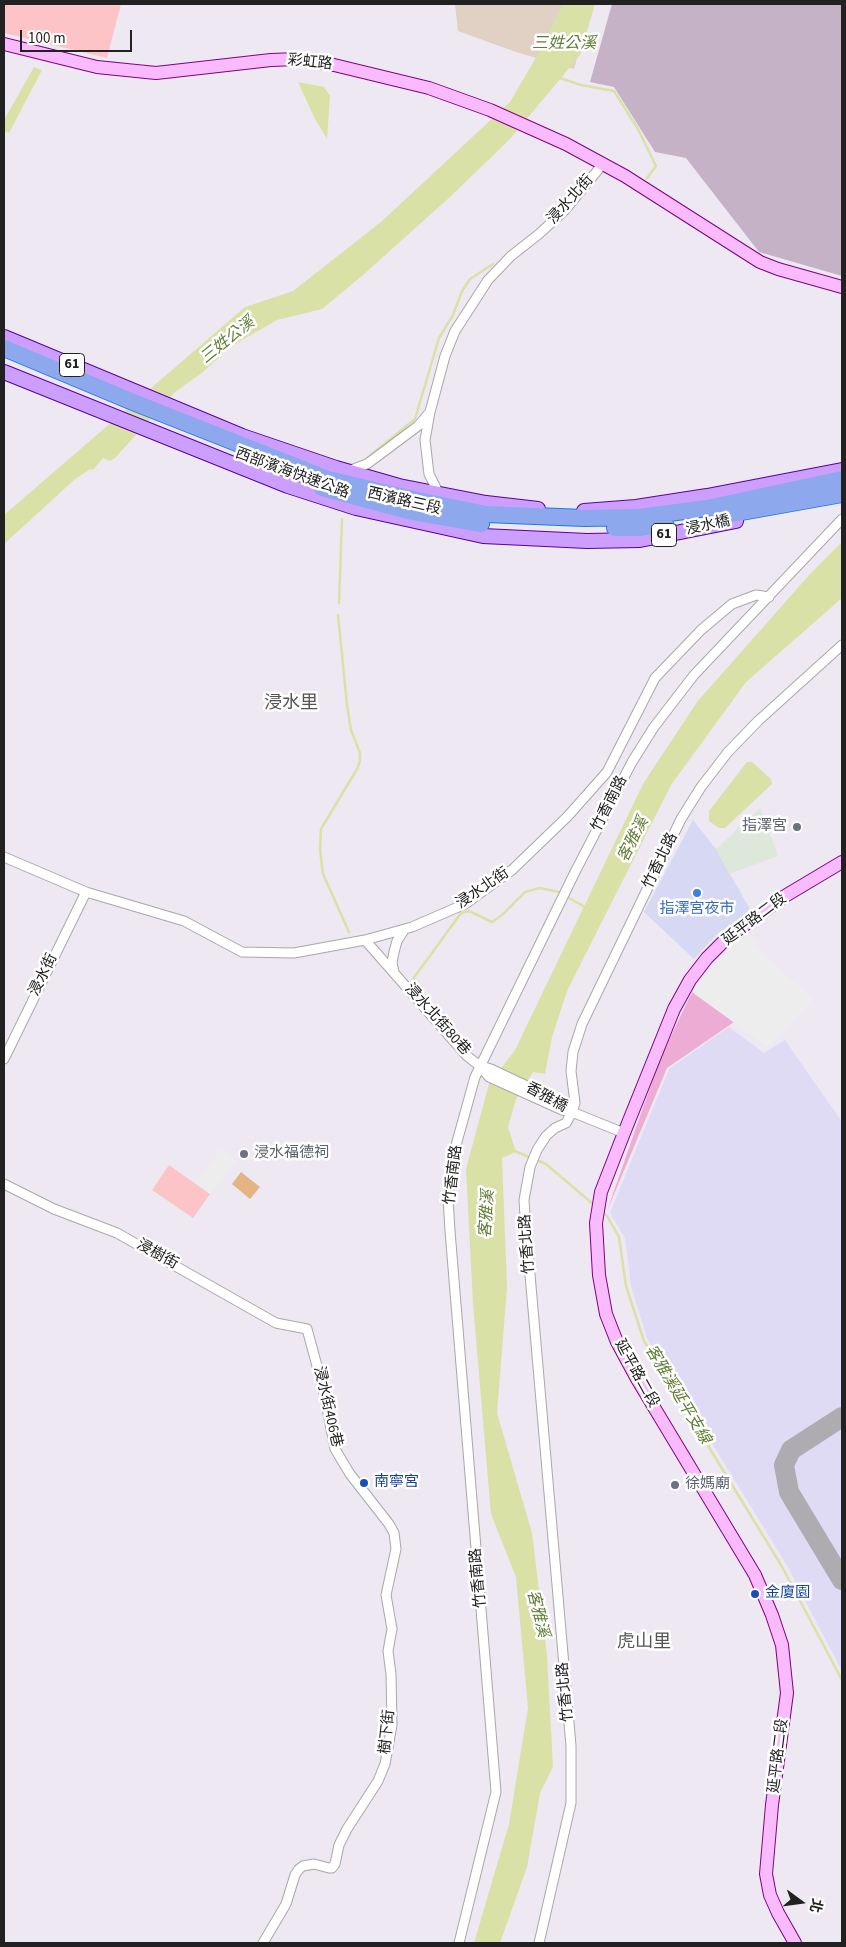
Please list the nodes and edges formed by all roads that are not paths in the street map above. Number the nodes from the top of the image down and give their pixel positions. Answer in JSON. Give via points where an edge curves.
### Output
{"nodes":[{"id":1,"x":4,"y":44,"type":"edge"},
{"id":2,"x":601,"y":164,"type":"junction"},
{"id":3,"x":842,"y":287,"type":"edge"},
{"id":4,"x":4,"y":336,"type":"edge"},
{"id":5,"x":4,"y":343,"type":"edge"},
{"id":6,"x":4,"y":348,"type":"edge"},
{"id":7,"x":4,"y":360,"type":"edge"},
{"id":8,"x":4,"y":372,"type":"edge"},
{"id":9,"x":63,"y":372,"type":"junction"},
{"id":10,"x":128,"y":406,"type":"junction"},
{"id":11,"x":430,"y":412,"type":"junction"},
{"id":12,"x":167,"y":422,"type":"junction"},
{"id":13,"x":842,"y":470,"type":"edge"},
{"id":14,"x":347,"y":471,"type":"junction"},
{"id":15,"x":842,"y":479,"type":"edge"},
{"id":16,"x":439,"y":494,"type":"junction"},
{"id":17,"x":842,"y":494,"type":"edge"},
{"id":18,"x":842,"y":499,"type":"edge"},
{"id":19,"x":485,"y":519,"type":"junction"},
{"id":20,"x":842,"y":519,"type":"edge"},
{"id":21,"x":769,"y":596,"type":"junction"},
{"id":22,"x":842,"y":645,"type":"edge"},
{"id":23,"x":4,"y":857,"type":"edge"},
{"id":24,"x":842,"y":862,"type":"edge"},
{"id":25,"x":86,"y":892,"type":"junction"},
{"id":26,"x":404,"y":930,"type":"junction"},
{"id":27,"x":365,"y":940,"type":"junction"},
{"id":28,"x":394,"y":973,"type":"junction"},
{"id":29,"x":4,"y":1060,"type":"edge"},
{"id":30,"x":480,"y":1066,"type":"junction"},
{"id":31,"x":572,"y":1112,"type":"junction"},
{"id":32,"x":624,"y":1133,"type":"junction"},
{"id":33,"x":4,"y":1184,"type":"edge"},
{"id":34,"x":307,"y":1329,"type":"joint"},
{"id":35,"x":356,"y":1481,"type":"joint"},
{"id":36,"x":263,"y":1943,"type":"edge"},
{"id":37,"x":459,"y":1943,"type":"edge"},
{"id":38,"x":539,"y":1943,"type":"edge"},
{"id":39,"x":795,"y":1943,"type":"edge"}],
"edges":[{"from":1,"to":2,"type":"street","name":"彩虹路","via":[[97,67],[156,73],[271,60],[297,59],[334,65],[429,88],[490,110],[566,144]]},
{"from":2,"to":3,"type":"street","name":"浸水北街","via":[[760,262]]},
{"from":2,"to":11,"type":"street","name":"浸水北街","via":[[565,210],[510,256],[488,280],[455,331]]},
{"from":4,"to":10,"type":"main road","number":"61"},
{"from":5,"to":9,"type":"highway"},
{"from":6,"to":9,"type":"highway","number":"61"},
{"from":7,"to":10,"type":"highway","number":"61"},
{"from":8,"to":10,"type":"main road","number":"61"},
{"from":9,"to":10,"type":"highway","number":"61"},
{"from":10,"to":12,"type":"highway","number":"61"},
{"from":10,"to":12,"type":"main road","number":"61"},
{"from":11,"to":14,"type":"street","name":"浸水北街","via":[[418,426],[367,464]]},
{"from":11,"to":16,"type":"street","name":"浸水北街","via":[[425,440],[429,474]]},
{"from":12,"to":14,"type":"main road","name":"西濱路三段","number":"61","via":[[242,436]]},
{"from":12,"to":19,"type":"highway","name":"西部濱海快速公路","number":"61","via":[[328,479]]},
{"from":12,"to":19,"type":"main road","name":"西濱路三段","number":"61","via":[[288,486],[356,508]]},
{"from":13,"to":19,"type":"main road","name":"浸水橋","number":"61","via":[[735,492],[636,507],[581,511],[531,508]]},
{"from":14,"to":16,"type":"main road","name":"西濱路三段","number":"61"},
{"from":15,"to":19,"type":"highway","name":"浸水橋","number":"61","via":[[706,508],[639,517]]},
{"from":16,"to":19,"type":"main road","name":"西濱路三段","number":"61"},
{"from":17,"to":19,"type":"highway","name":"浸水橋","number":"61","via":[[639,528],[536,528]]},
{"from":18,"to":19,"type":"main road","name":"浸水橋","number":"61","via":[[640,540],[587,541]]},
{"from":20,"to":21,"type":"street","name":"竹香南路"},
{"from":21,"to":26,"type":"street","name":"浸水北街","via":[[756,596],[732,604],[655,678],[607,772],[568,816],[512,870],[465,904]]},
{"from":21,"to":30,"type":"street","name":"竹香南路","via":[[694,675],[632,762]]},
{"from":22,"to":31,"type":"street","name":"竹香北路","via":[[728,752],[681,819],[582,1024],[573,1052],[571,1071],[575,1103]]},
{"from":23,"to":25,"type":"street","name":"浸水北街"},
{"from":24,"to":32,"type":"street","name":"延平路二段","via":[[785,896],[729,936],[707,958],[674,1008]]},
{"from":25,"to":27,"type":"street","name":"浸水北街","via":[[184,921],[242,952],[294,953]]},
{"from":25,"to":29,"type":"street","name":"浸水街"},
{"from":26,"to":27,"type":"street","name":"浸水北街"},
{"from":26,"to":28,"type":"street","name":"浸水北街80巷","via":[[394,952]]},
{"from":27,"to":28,"type":"street","name":"浸水北街80巷"},
{"from":28,"to":30,"type":"street","name":"浸水北街80巷","via":[[467,1056]]},
{"from":30,"to":31,"type":"street","name":"香雅橋"},
{"from":30,"to":37,"type":"street","name":"竹香南路","via":[[453,1156],[448,1198],[496,1792]]},
{"from":31,"to":32,"type":"street"},
{"from":31,"to":38,"type":"street","name":"竹香北路","via":[[566,1122],[551,1132],[536,1150],[524,1200],[571,1755],[571,1803]]},
{"from":32,"to":39,"type":"street","name":"延平路二段","via":[[601,1192],[596,1223],[598,1275],[606,1314],[637,1379],[755,1575],[782,1645],[787,1694],[766,1874],[770,1895]]},
{"from":33,"to":34,"type":"street","name":"浸樹街","via":[[54,1210],[117,1233],[276,1323]]},
{"from":34,"to":35,"type":"street","name":"浸水街406巷","via":[[335,1449]]},
{"from":35,"to":36,"type":"street","name":"樹下街","via":[[389,1524],[396,1540],[386,1595],[392,1629],[388,1651],[392,1726],[389,1746],[378,1781],[347,1829],[335,1864],[332,1868],[314,1864],[299,1869],[286,1904]]}]}
